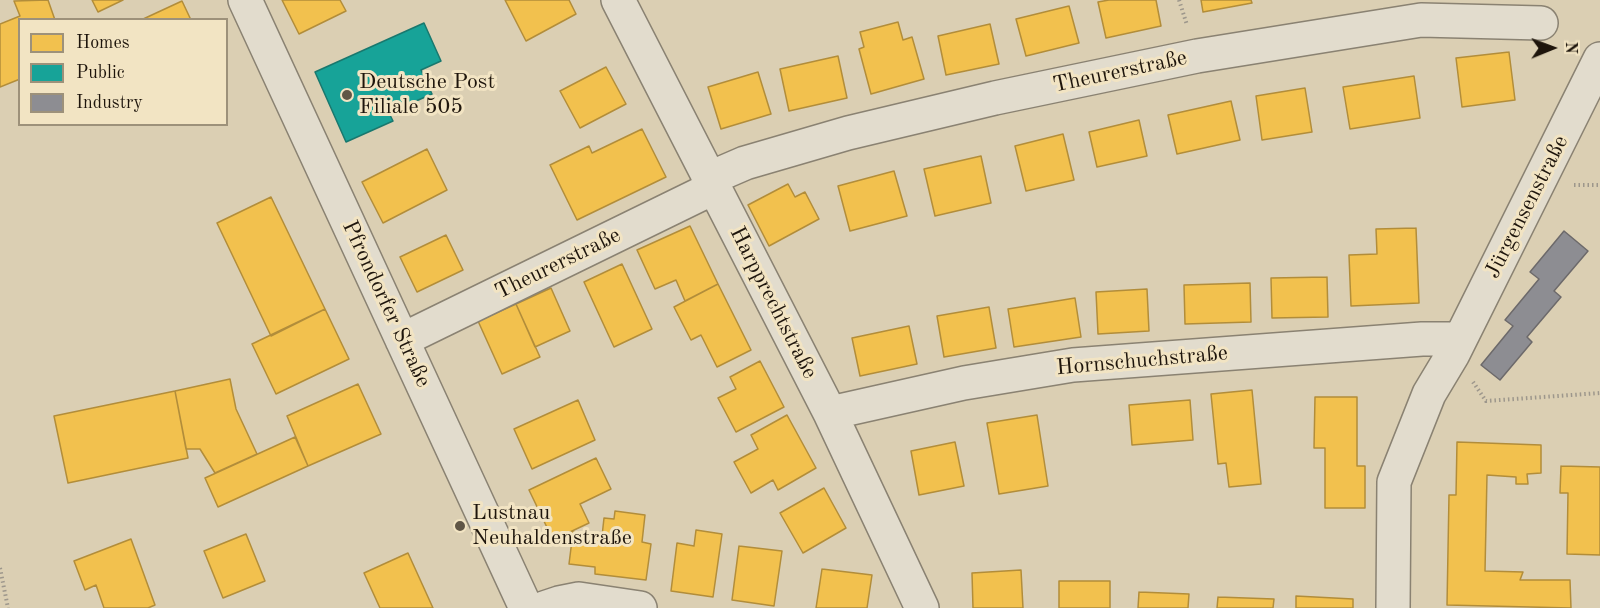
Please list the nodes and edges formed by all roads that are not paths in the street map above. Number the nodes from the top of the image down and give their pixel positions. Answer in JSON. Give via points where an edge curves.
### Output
{"nodes":[{"id":1,"x":245,"y":0,"type":"edge"},
{"id":2,"x":618,"y":0,"type":"edge"},
{"id":3,"x":1541,"y":23,"type":"dead end"},
{"id":4,"x":1600,"y":59,"type":"edge"},
{"id":5,"x":711,"y":183,"type":"junction"},
{"id":6,"x":402,"y":340,"type":"junction"},
{"id":7,"x":1456,"y":348,"type":"junction"},
{"id":8,"x":830,"y":413,"type":"junction"},
{"id":9,"x":526,"y":608,"type":"edge"},
{"id":10,"x":544,"y":608,"type":"edge"},
{"id":11,"x":640,"y":608,"type":"edge"},
{"id":12,"x":922,"y":608,"type":"edge"},
{"id":13,"x":1393,"y":608,"type":"edge"}],
"edges":[{"from":1,"to":6,"type":"street","name":"Pfrondorfer Straße"},
{"from":2,"to":5,"type":"street","name":"Harpprechtstraße"},
{"from":3,"to":5,"type":"street","name":"Theurerstraße","via":[[1421,20],[1197,56],[848,133],[745,163]]},
{"from":4,"to":7,"type":"street","name":"Jürgensenstraße"},
{"from":5,"to":6,"type":"street","name":"Theurerstraße"},
{"from":5,"to":8,"type":"street","name":"Harpprechtstraße"},
{"from":6,"to":9,"type":"street","name":"Pfrondorfer Straße"},
{"from":7,"to":8,"type":"street","name":"Hornschuchstraße","via":[[1449,339],[1422,339],[1073,365],[964,383]]},
{"from":7,"to":13,"type":"street","name":"Jürgensenstraße","via":[[1429,394],[1394,482]]},
{"from":8,"to":12,"type":"street","name":"Harpprechtstraße"},
{"from":10,"to":11,"type":"street","via":[[579,599]]}]}
